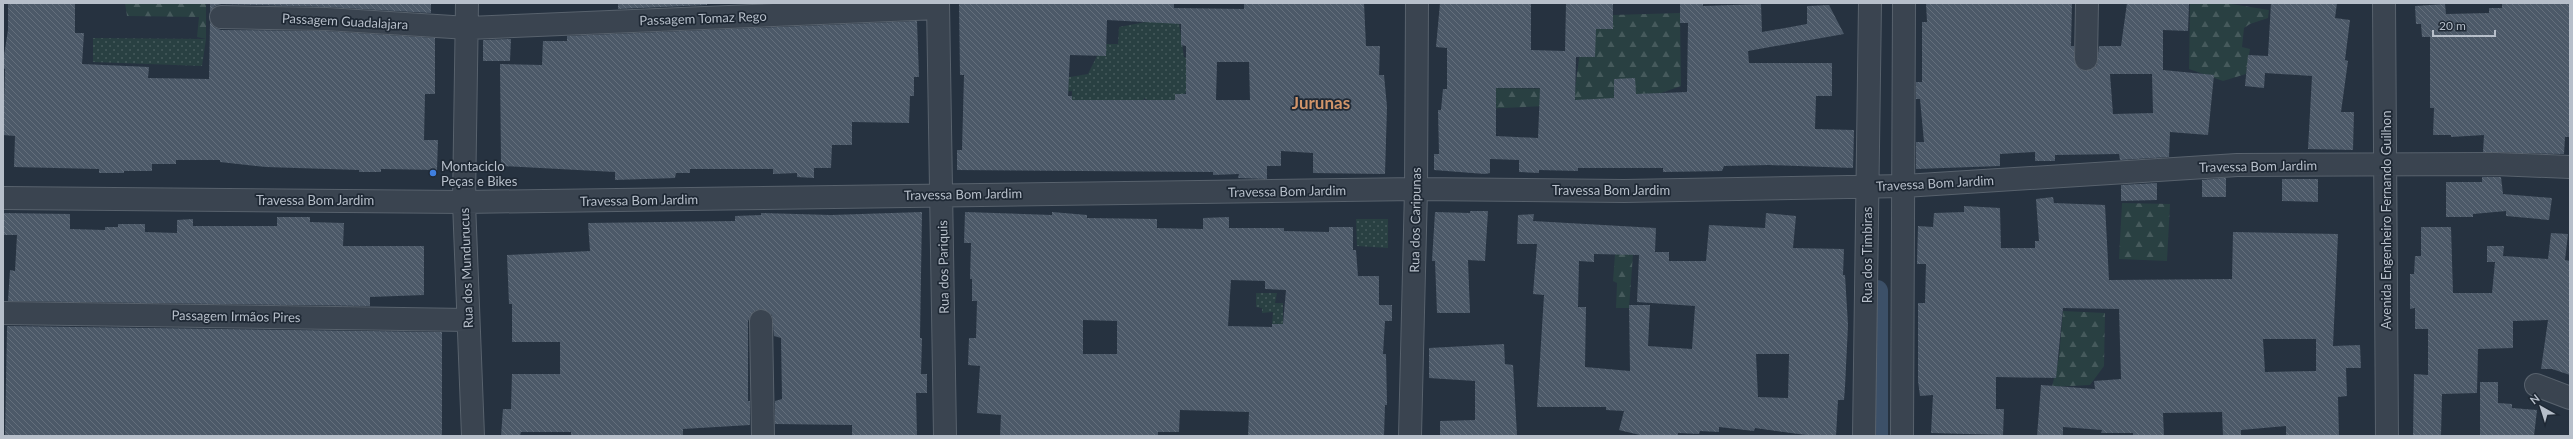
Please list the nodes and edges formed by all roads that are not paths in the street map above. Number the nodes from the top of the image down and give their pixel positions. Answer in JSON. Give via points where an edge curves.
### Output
{"nodes":[{"id":1,"x":467,"y":3,"type":"edge"},
{"id":2,"x":1417,"y":3,"type":"edge"},
{"id":3,"x":1870,"y":3,"type":"edge"},
{"id":4,"x":1904,"y":3,"type":"edge"},
{"id":5,"x":2086,"y":3,"type":"edge"},
{"id":6,"x":2384,"y":3,"type":"edge"},
{"id":7,"x":938,"y":5,"type":"edge"},
{"id":8,"x":221,"y":17,"type":"dead end"},
{"id":9,"x":468,"y":28,"type":"junction"},
{"id":10,"x":2086,"y":59,"type":"dead end"},
{"id":11,"x":2386,"y":164,"type":"junction"},
{"id":12,"x":2570,"y":166,"type":"edge"},
{"id":13,"x":1867,"y":186,"type":"junction"},
{"id":14,"x":1898,"y":186,"type":"junction"},
{"id":15,"x":1416,"y":189,"type":"junction"},
{"id":16,"x":942,"y":194,"type":"junction"},
{"id":17,"x":3,"y":198,"type":"edge"},
{"id":18,"x":464,"y":202,"type":"junction"},
{"id":19,"x":3,"y":313,"type":"edge"},
{"id":20,"x":468,"y":320,"type":"junction"},
{"id":21,"x":762,"y":321,"type":"dead end"},
{"id":22,"x":2536,"y":385,"type":"dead end"},
{"id":23,"x":2570,"y":398,"type":"edge"},
{"id":24,"x":473,"y":436,"type":"edge"},
{"id":25,"x":763,"y":436,"type":"edge"},
{"id":26,"x":945,"y":436,"type":"edge"},
{"id":27,"x":1410,"y":436,"type":"edge"},
{"id":28,"x":1864,"y":436,"type":"edge"},
{"id":29,"x":1902,"y":436,"type":"edge"},
{"id":30,"x":2387,"y":436,"type":"edge"}],
"edges":[{"from":1,"to":9,"type":"street","name":"Rua dos Mundurucus"},
{"from":2,"to":15,"type":"street","name":"Rua dos Caripunas"},
{"from":3,"to":13,"type":"street","name":"Rua dos Timbiras"},
{"from":4,"to":14,"type":"street"},
{"from":5,"to":10,"type":"street"},
{"from":6,"to":11,"type":"street","name":"Avenida Engenheiro Fernando Guilhon"},
{"from":7,"to":9,"type":"street","name":"Passagem Tomaz Rego"},
{"from":7,"to":16,"type":"street","name":"Rua dos Pariquis"},
{"from":8,"to":9,"type":"street","name":"Passagem Guadalajara","via":[[326,19]]},
{"from":9,"to":18,"type":"street","name":"Rua dos Mundurucus"},
{"from":11,"to":12,"type":"street","name":"Travessa Bom Jardim"},
{"from":11,"to":14,"type":"street","name":"Travessa Bom Jardim","via":[[2237,165]]},
{"from":11,"to":30,"type":"street","name":"Avenida Engenheiro Fernando Guilhon"},
{"from":13,"to":14,"type":"street","name":"Travessa Bom Jardim"},
{"from":13,"to":15,"type":"street","name":"Travessa Bom Jardim","via":[[1624,191]]},
{"from":13,"to":28,"type":"street","name":"Rua dos Timbiras"},
{"from":14,"to":29,"type":"street"},
{"from":15,"to":16,"type":"street","name":"Travessa Bom Jardim"},
{"from":15,"to":27,"type":"street","name":"Rua dos Caripunas"},
{"from":16,"to":18,"type":"street","name":"Travessa Bom Jardim"},
{"from":16,"to":26,"type":"street","name":"Rua dos Pariquis"},
{"from":17,"to":18,"type":"street","name":"Travessa Bom Jardim"},
{"from":18,"to":20,"type":"street","name":"Rua dos Mundurucus"},
{"from":19,"to":20,"type":"street","name":"Passagem Irmãos Pires"},
{"from":20,"to":24,"type":"street","name":"Rua dos Mundurucus"},
{"from":21,"to":25,"type":"street"},
{"from":22,"to":23,"type":"street"}]}
